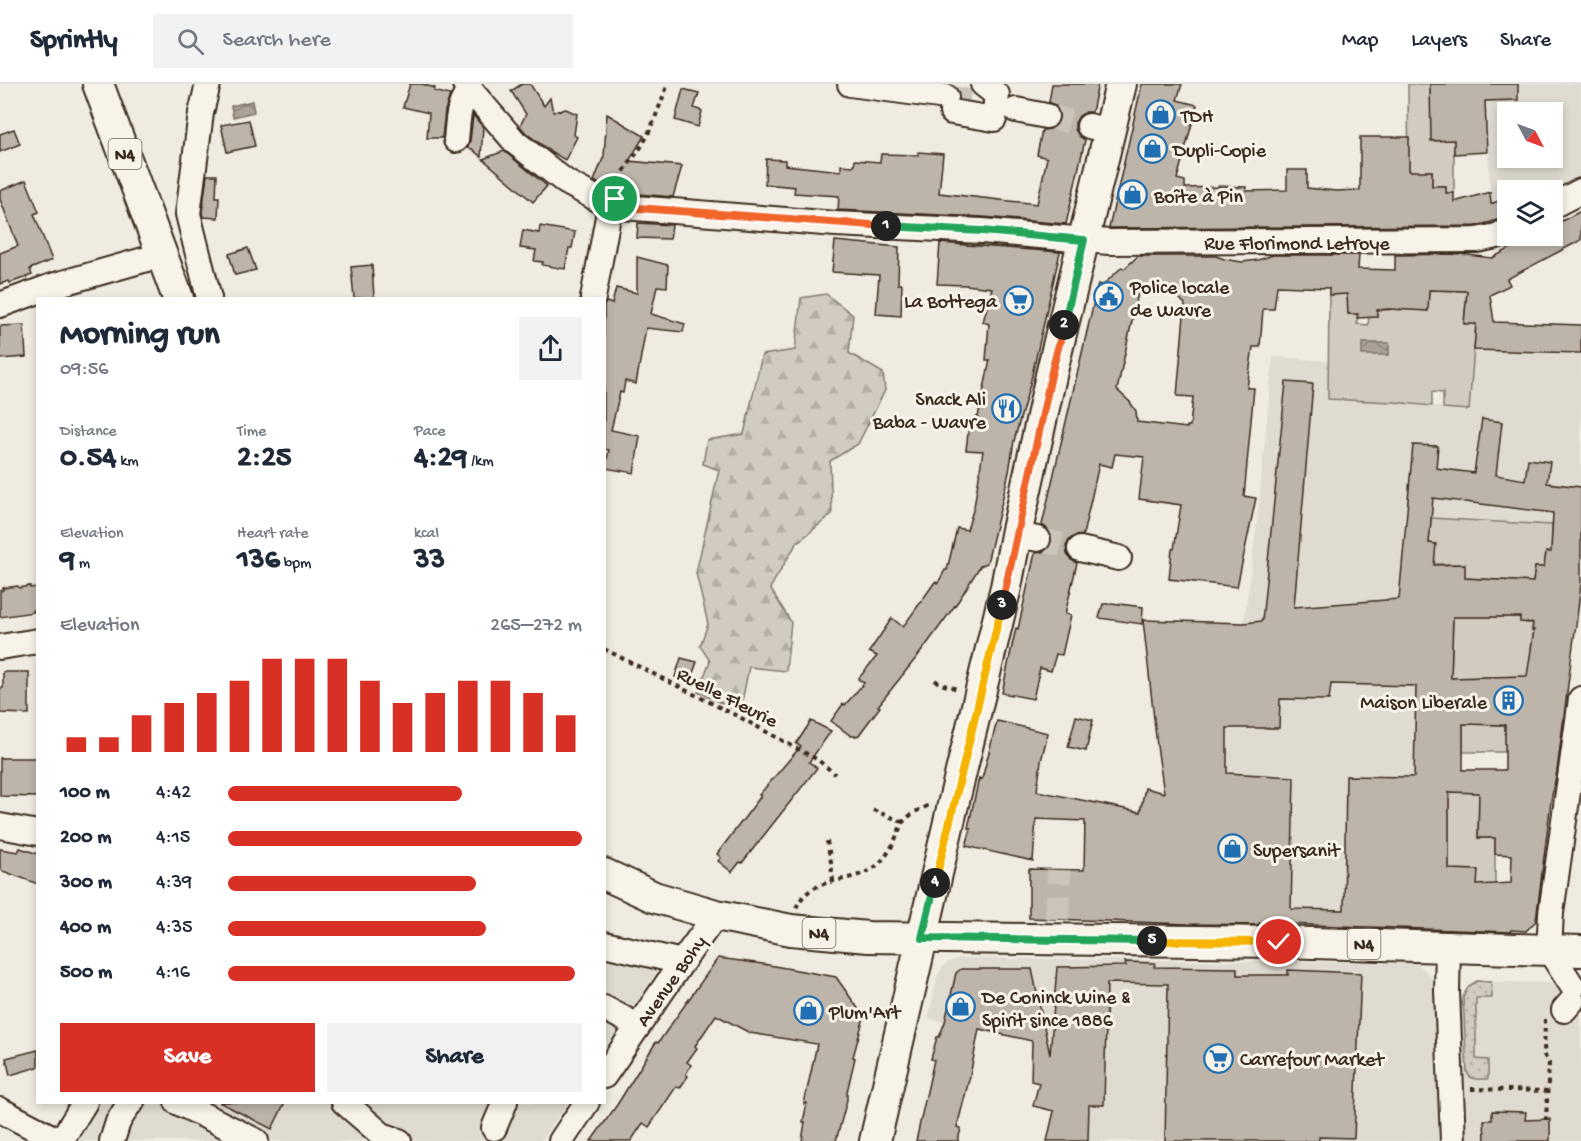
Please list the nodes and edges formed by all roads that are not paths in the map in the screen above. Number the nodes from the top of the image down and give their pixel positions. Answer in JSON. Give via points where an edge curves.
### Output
{"nodes":[{"id":1,"x":98,"y":84,"type":"edge"},
{"id":2,"x":208,"y":84,"type":"edge"},
{"id":3,"x":850,"y":84,"type":"edge"},
{"id":4,"x":983,"y":84,"type":"edge"},
{"id":5,"x":1121,"y":84,"type":"edge"},
{"id":6,"x":468,"y":87,"type":"edge"},
{"id":7,"x":912,"y":88,"type":"edge"},
{"id":8,"x":1016,"y":110,"type":"tunnel mouth"},
{"id":9,"x":1046,"y":116,"type":"tunnel mouth"},
{"id":10,"x":456,"y":140,"type":"dead end"},
{"id":11,"x":1581,"y":191,"type":"edge"},
{"id":12,"x":1563,"y":200,"type":"edge"},
{"id":13,"x":610,"y":206,"type":"junction"},
{"id":14,"x":1497,"y":236,"type":"edge"},
{"id":15,"x":1084,"y":240,"type":"junction"},
{"id":16,"x":161,"y":255,"type":"junction"},
{"id":17,"x":178,"y":297,"type":"edge"},
{"id":18,"x":209,"y":297,"type":"edge"},
{"id":19,"x":593,"y":297,"type":"edge"},
{"id":20,"x":0,"y":305,"type":"edge"},
{"id":21,"x":1080,"y":549,"type":"tunnel mouth"},
{"id":22,"x":1119,"y":558,"type":"dead end"},
{"id":23,"x":36,"y":641,"type":"edge"},
{"id":24,"x":0,"y":647,"type":"edge"},
{"id":25,"x":1581,"y":699,"type":"edge"},
{"id":26,"x":0,"y":826,"type":"edge"},
{"id":27,"x":36,"y":833,"type":"edge"},
{"id":28,"x":606,"y":875,"type":"edge"},
{"id":29,"x":716,"y":915,"type":"junction"},
{"id":30,"x":922,"y":938,"type":"junction"},
{"id":31,"x":606,"y":944,"type":"edge"},
{"id":32,"x":1448,"y":947,"type":"junction"},
{"id":33,"x":1549,"y":950,"type":"junction"},
{"id":34,"x":1581,"y":951,"type":"edge"},
{"id":35,"x":681,"y":962,"type":"junction"},
{"id":36,"x":1564,"y":1002,"type":"road end"},
{"id":37,"x":606,"y":1009,"type":"edge"},
{"id":38,"x":638,"y":1026,"type":"junction"},
{"id":39,"x":606,"y":1073,"type":"edge"},
{"id":40,"x":84,"y":1104,"type":"edge"},
{"id":41,"x":129,"y":1104,"type":"edge"},
{"id":42,"x":181,"y":1104,"type":"edge"},
{"id":43,"x":346,"y":1104,"type":"edge"},
{"id":44,"x":504,"y":1104,"type":"edge"},
{"id":45,"x":586,"y":1104,"type":"edge"},
{"id":46,"x":0,"y":1110,"type":"edge"},
{"id":47,"x":494,"y":1128,"type":"dead end"},
{"id":48,"x":60,"y":1141,"type":"edge"},
{"id":49,"x":112,"y":1141,"type":"edge"},
{"id":50,"x":256,"y":1141,"type":"edge"},
{"id":51,"x":399,"y":1141,"type":"edge"},
{"id":52,"x":561,"y":1141,"type":"edge"},
{"id":53,"x":875,"y":1141,"type":"edge"},
{"id":54,"x":1453,"y":1141,"type":"edge"}],
"edges":[{"from":1,"to":16,"type":"main road","number":"N4"},
{"from":2,"to":18,"type":"street","via":[[188,214]]},
{"from":3,"to":7,"type":"street"},
{"from":4,"to":7,"type":"street","via":[[997,95],[994,119]]},
{"from":5,"to":15,"type":"main road","via":[[1099,129]]},
{"from":6,"to":10,"type":"street","via":[[460,106]]},
{"from":6,"to":13,"type":"street","via":[[516,143],[566,182]]},
{"from":8,"to":9,"type":"street"},
{"from":11,"to":12,"type":"street"},
{"from":13,"to":15,"type":"street","name":"Rue Florimond Letroye"},
{"from":13,"to":19,"type":"street"},
{"from":14,"to":15,"type":"street","name":"Rue Florimond Letroye","via":[[1477,240]]},
{"from":15,"to":30,"type":"main road","via":[[1052,371],[1027,537],[1006,586]]},
{"from":16,"to":17,"type":"main road","number":"N4"},
{"from":16,"to":20,"type":"street"},
{"from":21,"to":22,"type":"street"},
{"from":23,"to":24,"type":"street"},
{"from":25,"to":33,"type":"street"},
{"from":26,"to":27,"type":"street"},
{"from":28,"to":29,"type":"main road","number":"N4","via":[[654,897]]},
{"from":29,"to":30,"type":"main road","number":"N4","via":[[791,930],[868,938]]},
{"from":29,"to":35,"type":"street","name":"Avenue Bohy"},
{"from":30,"to":32,"type":"main road","number":"N4"},
{"from":30,"to":53,"type":"main road"},
{"from":31,"to":35,"type":"street"},
{"from":32,"to":33,"type":"main road","number":"N4"},
{"from":32,"to":54,"type":"street"},
{"from":33,"to":34,"type":"main road","number":"N4"},
{"from":33,"to":36,"type":"street"},
{"from":35,"to":38,"type":"street","name":"Avenue Bohy"},
{"from":37,"to":38,"type":"street"},
{"from":38,"to":39,"type":"street","name":"Avenue Bohy"},
{"from":40,"to":48,"type":"street"},
{"from":41,"to":49,"type":"street"},
{"from":42,"to":50,"type":"street"},
{"from":43,"to":51,"type":"street","via":[[382,1135]]},
{"from":44,"to":47,"type":"street"},
{"from":45,"to":52,"type":"street"},
{"from":46,"to":48,"type":"street"}]}
